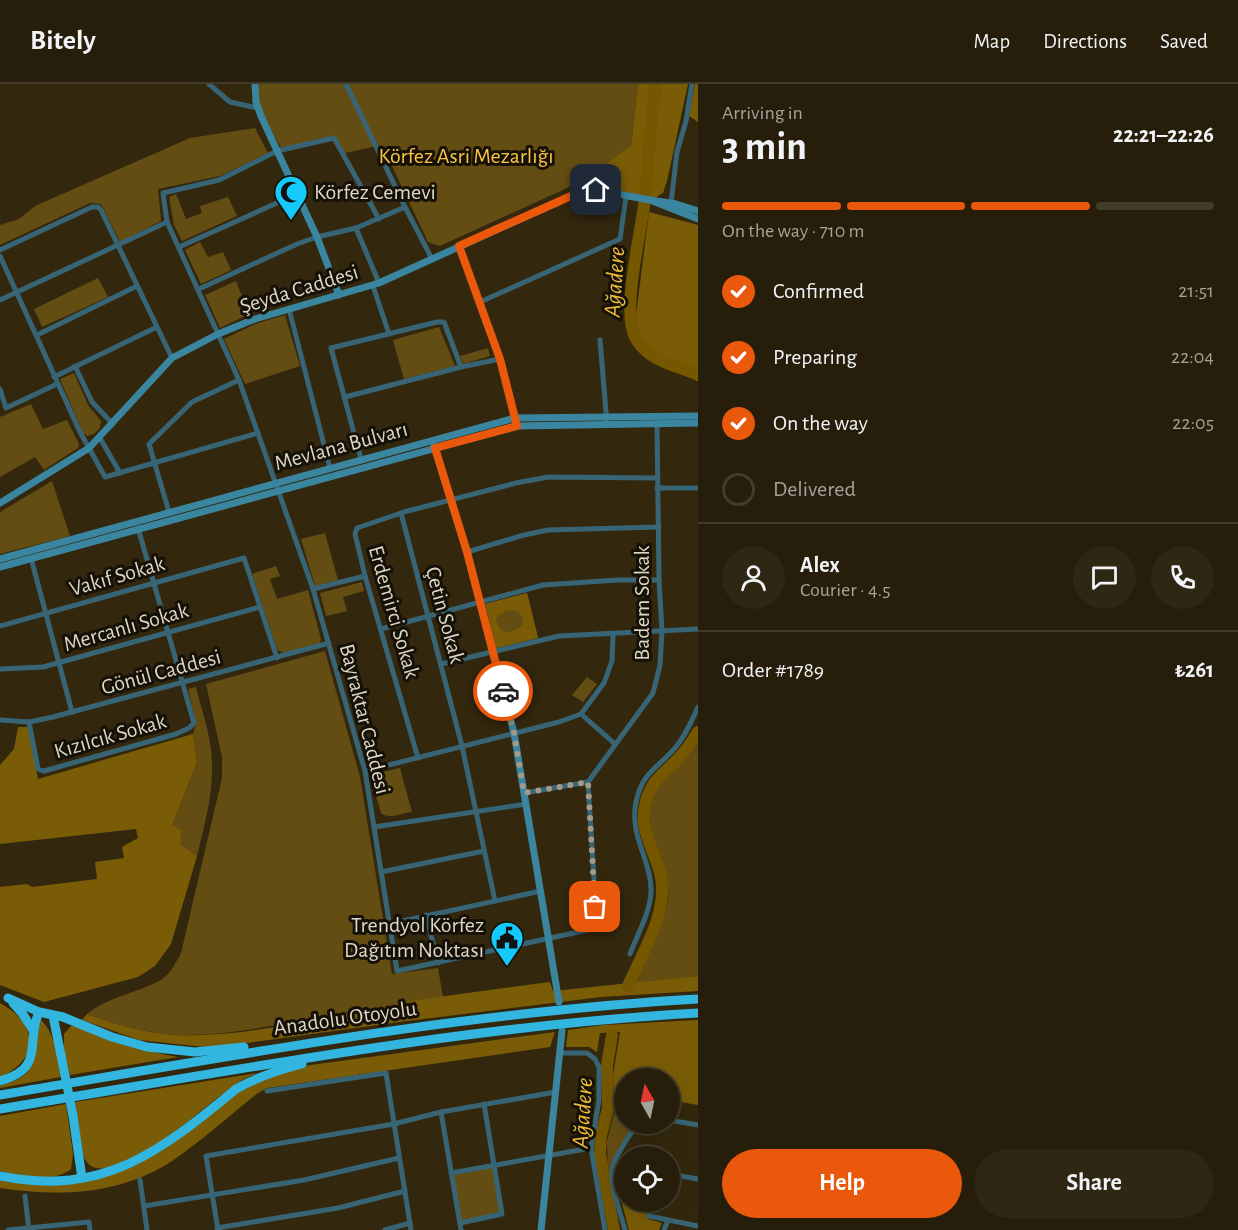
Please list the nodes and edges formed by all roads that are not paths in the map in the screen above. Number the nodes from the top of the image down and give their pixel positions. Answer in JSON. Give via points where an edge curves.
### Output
{"nodes":[{"id":1,"x":209,"y":84,"type":"edge"},
{"id":2,"x":255,"y":84,"type":"edge"},
{"id":3,"x":346,"y":84,"type":"edge"},
{"id":4,"x":692,"y":84,"type":"edge"},
{"id":5,"x":258,"y":108,"type":"junction"},
{"id":6,"x":277,"y":151,"type":"junction"},
{"id":7,"x":297,"y":194,"type":"junction"},
{"id":8,"x":626,"y":196,"type":"junction"},
{"id":9,"x":650,"y":200,"type":"junction"},
{"id":10,"x":671,"y":203,"type":"junction"},
{"id":11,"x":405,"y":207,"type":"junction"},
{"id":12,"x":675,"y":211,"type":"junction"},
{"id":13,"x":698,"y":211,"type":"edge"},
{"id":14,"x":379,"y":219,"type":"junction"},
{"id":15,"x":698,"y":219,"type":"edge"},
{"id":16,"x":166,"y":222,"type":"junction"},
{"id":17,"x":356,"y":228,"type":"junction"},
{"id":18,"x":317,"y":237,"type":"junction"},
{"id":19,"x":119,"y":244,"type":"junction"},
{"id":20,"x":459,"y":246,"type":"junction"},
{"id":21,"x":179,"y":247,"type":"junction"},
{"id":22,"x":0,"y":250,"type":"edge"},
{"id":23,"x":0,"y":256,"type":"edge"},
{"id":24,"x":432,"y":259,"type":"junction"},
{"id":25,"x":376,"y":285,"type":"junction"},
{"id":26,"x":137,"y":286,"type":"junction"},
{"id":27,"x":199,"y":289,"type":"junction"},
{"id":28,"x":17,"y":293,"type":"junction"},
{"id":29,"x":339,"y":295,"type":"junction"},
{"id":30,"x":0,"y":300,"type":"edge"},
{"id":31,"x":480,"y":302,"type":"junction"},
{"id":32,"x":288,"y":309,"type":"junction"},
{"id":33,"x":157,"y":327,"type":"junction"},
{"id":34,"x":218,"y":334,"type":"junction"},
{"id":35,"x":389,"y":334,"type":"junction"},
{"id":36,"x":37,"y":335,"type":"junction"},
{"id":37,"x":600,"y":340,"type":"dead end"},
{"id":38,"x":172,"y":358,"type":"junction"},
{"id":39,"x":500,"y":359,"type":"junction"},
{"id":40,"x":75,"y":366,"type":"junction"},
{"id":41,"x":461,"y":367,"type":"junction"},
{"id":42,"x":54,"y":377,"type":"junction"},
{"id":43,"x":239,"y":380,"type":"junction"},
{"id":44,"x":57,"y":384,"type":"junction"},
{"id":45,"x":0,"y":389,"type":"edge"},
{"id":46,"x":345,"y":397,"type":"junction"},
{"id":47,"x":3,"y":409,"type":"edge"},
{"id":48,"x":698,"y":416,"type":"edge"},
{"id":49,"x":515,"y":418,"type":"junction"},
{"id":50,"x":606,"y":420,"type":"junction"},
{"id":51,"x":657,"y":423,"type":"junction"},
{"id":52,"x":698,"y":423,"type":"edge"},
{"id":53,"x":113,"y":424,"type":"junction"},
{"id":54,"x":517,"y":426,"type":"junction"},
{"id":55,"x":258,"y":433,"type":"junction"},
{"id":56,"x":99,"y":438,"type":"junction"},
{"id":57,"x":434,"y":444,"type":"junction"},
{"id":58,"x":89,"y":448,"type":"junction"},
{"id":59,"x":361,"y":459,"type":"junction"},
{"id":60,"x":154,"y":463,"type":"junction"},
{"id":61,"x":330,"y":468,"type":"junction"},
{"id":62,"x":120,"y":473,"type":"junction"},
{"id":63,"x":657,"y":478,"type":"junction"},
{"id":64,"x":277,"y":486,"type":"junction"},
{"id":65,"x":657,"y":488,"type":"junction"},
{"id":66,"x":698,"y":488,"type":"edge"},
{"id":67,"x":451,"y":500,"type":"junction"},
{"id":68,"x":0,"y":503,"type":"edge"},
{"id":69,"x":170,"y":512,"type":"junction"},
{"id":70,"x":401,"y":513,"type":"junction"},
{"id":71,"x":137,"y":525,"type":"junction"},
{"id":72,"x":659,"y":527,"type":"junction"},
{"id":73,"x":467,"y":552,"type":"junction"},
{"id":74,"x":31,"y":558,"type":"junction"},
{"id":75,"x":0,"y":559,"type":"edge"},
{"id":76,"x":0,"y":567,"type":"edge"},
{"id":77,"x":366,"y":576,"type":"junction"},
{"id":78,"x":659,"y":580,"type":"junction"},
{"id":79,"x":154,"y":584,"type":"junction"},
{"id":80,"x":313,"y":589,"type":"junction"},
{"id":81,"x":480,"y":601,"type":"junction"},
{"id":82,"x":260,"y":607,"type":"junction"},
{"id":83,"x":46,"y":614,"type":"junction"},
{"id":84,"x":429,"y":615,"type":"junction"},
{"id":85,"x":0,"y":626,"type":"edge"},
{"id":86,"x":381,"y":629,"type":"junction"},
{"id":87,"x":698,"y":629,"type":"edge"},
{"id":88,"x":662,"y":631,"type":"junction"},
{"id":89,"x":168,"y":632,"type":"junction"},
{"id":90,"x":613,"y":635,"type":"junction"},
{"id":91,"x":329,"y":643,"type":"junction"},
{"id":92,"x":492,"y":651,"type":"junction"},
{"id":93,"x":277,"y":658,"type":"junction"},
{"id":94,"x":59,"y":663,"type":"junction"},
{"id":95,"x":441,"y":664,"type":"junction"},
{"id":96,"x":0,"y":669,"type":"edge"},
{"id":97,"x":182,"y":683,"type":"junction"},
{"id":98,"x":698,"y":707,"type":"edge"},
{"id":99,"x":72,"y":712,"type":"junction"},
{"id":100,"x":581,"y":714,"type":"junction"},
{"id":101,"x":0,"y":720,"type":"edge"},
{"id":102,"x":29,"y":722,"type":"junction"},
{"id":103,"x":514,"y":733,"type":"junction"},
{"id":104,"x":615,"y":744,"type":"junction"},
{"id":105,"x":462,"y":746,"type":"junction"},
{"id":106,"x":418,"y":758,"type":"junction"},
{"id":107,"x":365,"y":771,"type":"junction"},
{"id":108,"x":588,"y":782,"type":"junction"},
{"id":109,"x":524,"y":793,"type":"junction"},
{"id":110,"x":526,"y":804,"type":"junction"},
{"id":111,"x":476,"y":811,"type":"junction"},
{"id":112,"x":374,"y":827,"type":"junction"},
{"id":113,"x":484,"y":851,"type":"junction"},
{"id":114,"x":381,"y":872,"type":"junction"},
{"id":115,"x":541,"y":891,"type":"junction"},
{"id":116,"x":495,"y":901,"type":"junction"},
{"id":117,"x":426,"y":915,"type":"junction"},
{"id":118,"x":389,"y":924,"type":"junction"},
{"id":119,"x":549,"y":939,"type":"junction"},
{"id":120,"x":630,"y":954,"type":"dead end"},
{"id":121,"x":438,"y":963,"type":"junction"},
{"id":122,"x":698,"y":999,"type":"edge"},
{"id":123,"x":559,"y":1002,"type":"dead end"},
{"id":124,"x":39,"y":1012,"type":"junction"},
{"id":125,"x":698,"y":1013,"type":"edge"},
{"id":126,"x":53,"y":1016,"type":"junction"},
{"id":127,"x":75,"y":1022,"type":"junction"},
{"id":128,"x":420,"y":1027,"type":"junction"},
{"id":129,"x":33,"y":1030,"type":"junction"},
{"id":130,"x":562,"y":1031,"type":"dead end"},
{"id":131,"x":58,"y":1040,"type":"junction"},
{"id":132,"x":351,"y":1050,"type":"junction"},
{"id":133,"x":560,"y":1053,"type":"junction"},
{"id":134,"x":0,"y":1081,"type":"edge"},
{"id":135,"x":267,"y":1091,"type":"dead end"},
{"id":136,"x":556,"y":1092,"type":"junction"},
{"id":137,"x":0,"y":1095,"type":"edge"},
{"id":138,"x":484,"y":1104,"type":"junction"},
{"id":139,"x":0,"y":1109,"type":"edge"},
{"id":140,"x":441,"y":1112,"type":"junction"},
{"id":141,"x":680,"y":1122,"type":"edge"},
{"id":142,"x":394,"y":1124,"type":"junction"},
{"id":143,"x":698,"y":1125,"type":"edge"},
{"id":144,"x":591,"y":1148,"type":"junction"},
{"id":145,"x":550,"y":1155,"type":"junction"},
{"id":146,"x":399,"y":1158,"type":"junction"},
{"id":147,"x":614,"y":1164,"type":"edge"},
{"id":148,"x":494,"y":1165,"type":"junction"},
{"id":149,"x":452,"y":1173,"type":"junction"},
{"id":150,"x":0,"y":1176,"type":"edge"},
{"id":151,"x":680,"y":1176,"type":"edge"},
{"id":152,"x":82,"y":1178,"type":"junction"},
{"id":153,"x":698,"y":1179,"type":"edge"},
{"id":154,"x":140,"y":1180,"type":"dead end"},
{"id":155,"x":614,"y":1187,"type":"edge"},
{"id":156,"x":405,"y":1191,"type":"junction"},
{"id":157,"x":212,"y":1195,"type":"junction"},
{"id":158,"x":24,"y":1196,"type":"dead end"},
{"id":159,"x":144,"y":1206,"type":"junction"},
{"id":160,"x":621,"y":1212,"type":"edge"},
{"id":161,"x":649,"y":1216,"type":"dead end"},
{"id":162,"x":668,"y":1220,"type":"junction"},
{"id":163,"x":460,"y":1223,"type":"junction"},
{"id":164,"x":698,"y":1226,"type":"edge"},
{"id":165,"x":411,"y":1227,"type":"edge"},
{"id":166,"x":28,"y":1229,"type":"edge"},
{"id":167,"x":217,"y":1229,"type":"edge"},
{"id":168,"x":8,"y":1230,"type":"edge"},
{"id":169,"x":90,"y":1230,"type":"edge"},
{"id":170,"x":147,"y":1230,"type":"edge"},
{"id":171,"x":386,"y":1230,"type":"edge"},
{"id":172,"x":461,"y":1230,"type":"edge"},
{"id":173,"x":541,"y":1230,"type":"edge"},
{"id":174,"x":605,"y":1230,"type":"edge"},
{"id":175,"x":626,"y":1230,"type":"edge"},
{"id":176,"x":664,"y":1230,"type":"edge"}],
"edges":[{"from":1,"to":5,"type":"street","via":[[230,102]]},
{"from":2,"to":5,"type":"street"},
{"from":3,"to":11,"type":"street"},
{"from":4,"to":10,"type":"street"},
{"from":5,"to":6,"type":"street"},
{"from":6,"to":7,"type":"street"},
{"from":6,"to":14,"type":"street","via":[[334,138]]},
{"from":6,"to":16,"type":"street","via":[[219,180],[163,193]]},
{"from":7,"to":18,"type":"street"},
{"from":7,"to":21,"type":"street"},
{"from":8,"to":9,"type":"street","name":"Şeyda Caddesi"},
{"from":8,"to":20,"type":"street","name":"Şeyda Caddesi","via":[[596,190],[580,192]]},
{"from":8,"to":31,"type":"street","via":[[620,239]]},
{"from":9,"to":10,"type":"street","name":"Şeyda Caddesi"},
{"from":9,"to":12,"type":"street","name":"Şeyda Caddesi"},
{"from":10,"to":12,"type":"street"},
{"from":10,"to":13,"type":"street","name":"Şeyda Caddesi"},
{"from":11,"to":14,"type":"street"},
{"from":11,"to":24,"type":"street"},
{"from":12,"to":15,"type":"street","name":"Şeyda Caddesi"},
{"from":14,"to":17,"type":"street"},
{"from":16,"to":19,"type":"street"},
{"from":16,"to":21,"type":"street","name":"Bayraktar Caddesi"},
{"from":17,"to":18,"type":"street"},
{"from":17,"to":25,"type":"street"},
{"from":18,"to":27,"type":"street"},
{"from":18,"to":29,"type":"street"},
{"from":19,"to":22,"type":"street","via":[[101,210],[94,207]]},
{"from":19,"to":26,"type":"street"},
{"from":19,"to":28,"type":"street"},
{"from":20,"to":24,"type":"street","name":"Şeyda Caddesi"},
{"from":20,"to":31,"type":"street"},
{"from":21,"to":27,"type":"street","name":"Bayraktar Caddesi"},
{"from":23,"to":28,"type":"street"},
{"from":24,"to":25,"type":"street","name":"Şeyda Caddesi"},
{"from":25,"to":29,"type":"street","name":"Şeyda Caddesi"},
{"from":25,"to":35,"type":"street"},
{"from":26,"to":33,"type":"street"},
{"from":26,"to":36,"type":"street"},
{"from":27,"to":34,"type":"street","name":"Bayraktar Caddesi"},
{"from":28,"to":30,"type":"street"},
{"from":28,"to":36,"type":"street"},
{"from":29,"to":32,"type":"street","name":"Şeyda Caddesi"},
{"from":31,"to":39,"type":"street"},
{"from":32,"to":34,"type":"street","name":"Şeyda Caddesi"},
{"from":32,"to":61,"type":"street"},
{"from":33,"to":38,"type":"street"},
{"from":33,"to":40,"type":"street"},
{"from":34,"to":38,"type":"street","name":"Şeyda Caddesi"},
{"from":34,"to":43,"type":"street","name":"Bayraktar Caddesi"},
{"from":35,"to":41,"type":"street","via":[[444,322]]},
{"from":35,"to":46,"type":"street","via":[[331,348]]},
{"from":36,"to":42,"type":"street"},
{"from":37,"to":50,"type":"street"},
{"from":38,"to":53,"type":"street","name":"Şeyda Caddesi"},
{"from":39,"to":41,"type":"street"},
{"from":39,"to":49,"type":"street"},
{"from":40,"to":42,"type":"street"},
{"from":40,"to":53,"type":"street","via":[[92,402]]},
{"from":41,"to":46,"type":"street"},
{"from":42,"to":44,"type":"street"},
{"from":43,"to":55,"type":"street","name":"Bayraktar Caddesi"},
{"from":43,"to":60,"type":"street","via":[[187,405],[149,444]]},
{"from":44,"to":47,"type":"street"},
{"from":44,"to":58,"type":"street"},
{"from":45,"to":47,"type":"street"},
{"from":46,"to":59,"type":"street"},
{"from":48,"to":50,"type":"street","name":"Mevlana Bulvarı"},
{"from":49,"to":50,"type":"street","name":"Mevlana Bulvarı"},
{"from":49,"to":54,"type":"street"},
{"from":49,"to":57,"type":"street","name":"Mevlana Bulvarı"},
{"from":50,"to":51,"type":"street","name":"Mevlana Bulvarı"},
{"from":50,"to":54,"type":"street","name":"Mevlana Bulvarı"},
{"from":51,"to":52,"type":"street","name":"Mevlana Bulvarı"},
{"from":51,"to":63,"type":"street","name":"Badem Sokak"},
{"from":53,"to":56,"type":"street","name":"Şeyda Caddesi"},
{"from":54,"to":57,"type":"street","name":"Mevlana Bulvarı"},
{"from":55,"to":60,"type":"street"},
{"from":55,"to":64,"type":"street","name":"Bayraktar Caddesi"},
{"from":56,"to":58,"type":"street","name":"Şeyda Caddesi"},
{"from":56,"to":62,"type":"street"},
{"from":57,"to":59,"type":"street","name":"Mevlana Bulvarı"},
{"from":57,"to":64,"type":"street","name":"Mevlana Bulvarı"},
{"from":57,"to":67,"type":"street"},
{"from":58,"to":62,"type":"street","via":[[105,477]]},
{"from":58,"to":68,"type":"street","name":"Şeyda Caddesi"},
{"from":59,"to":61,"type":"street","name":"Mevlana Bulvarı"},
{"from":60,"to":62,"type":"street"},
{"from":60,"to":69,"type":"street"},
{"from":61,"to":64,"type":"street","name":"Mevlana Bulvarı"},
{"from":63,"to":65,"type":"street","name":"Badem Sokak"},
{"from":63,"to":67,"type":"street","name":"Erdemirci Sokak","via":[[548,477]]},
{"from":64,"to":69,"type":"street","name":"Mevlana Bulvarı"},
{"from":64,"to":71,"type":"street","name":"Mevlana Bulvarı"},
{"from":64,"to":80,"type":"street","name":"Bayraktar Caddesi"},
{"from":65,"to":66,"type":"street"},
{"from":65,"to":72,"type":"street","name":"Badem Sokak"},
{"from":67,"to":70,"type":"street","name":"Erdemirci Sokak"},
{"from":67,"to":73,"type":"street"},
{"from":69,"to":71,"type":"street","name":"Mevlana Bulvarı"},
{"from":70,"to":77,"type":"street","name":"Erdemirci Sokak","via":[[357,528],[355,534]]},
{"from":70,"to":84,"type":"street","name":"Çetin Sokak"},
{"from":71,"to":74,"type":"street","name":"Mevlana Bulvarı"},
{"from":71,"to":75,"type":"street","name":"Mevlana Bulvarı"},
{"from":71,"to":79,"type":"street"},
{"from":72,"to":73,"type":"street","via":[[548,530]]},
{"from":72,"to":78,"type":"street","name":"Badem Sokak"},
{"from":73,"to":81,"type":"street"},
{"from":74,"to":76,"type":"street","name":"Mevlana Bulvarı"},
{"from":74,"to":83,"type":"street"},
{"from":77,"to":80,"type":"street"},
{"from":77,"to":86,"type":"street","name":"Erdemirci Sokak"},
{"from":78,"to":81,"type":"street","via":[[543,585]]},
{"from":78,"to":88,"type":"street","name":"Badem Sokak"},
{"from":79,"to":82,"type":"street","name":"Vakıf Sokak","via":[[244,558]]},
{"from":79,"to":83,"type":"street","name":"Vakıf Sokak"},
{"from":79,"to":89,"type":"street"},
{"from":80,"to":91,"type":"street","name":"Bayraktar Caddesi"},
{"from":81,"to":84,"type":"street"},
{"from":81,"to":92,"type":"street"},
{"from":82,"to":89,"type":"street","name":"Mercanlı Sokak"},
{"from":82,"to":93,"type":"street"},
{"from":83,"to":85,"type":"street","name":"Vakıf Sokak"},
{"from":83,"to":94,"type":"street"},
{"from":84,"to":86,"type":"street"},
{"from":84,"to":95,"type":"street","name":"Çetin Sokak"},
{"from":86,"to":106,"type":"street","name":"Erdemirci Sokak"},
{"from":87,"to":88,"type":"street"},
{"from":88,"to":90,"type":"street"},
{"from":88,"to":104,"type":"street","name":"Badem Sokak","via":[[653,693]]},
{"from":89,"to":94,"type":"street","name":"Mercanlı Sokak"},
{"from":89,"to":97,"type":"street"},
{"from":90,"to":92,"type":"street","via":[[559,636]]},
{"from":90,"to":100,"type":"street","via":[[608,676]]},
{"from":91,"to":93,"type":"street","name":"Gönül Caddesi"},
{"from":91,"to":107,"type":"street","name":"Bayraktar Caddesi"},
{"from":92,"to":95,"type":"street"},
{"from":92,"to":103,"type":"street"},
{"from":93,"to":97,"type":"street","name":"Gönül Caddesi"},
{"from":94,"to":96,"type":"street","name":"Mercanlı Sokak"},
{"from":94,"to":99,"type":"street"},
{"from":95,"to":105,"type":"street","name":"Çetin Sokak"},
{"from":97,"to":99,"type":"street","name":"Gönül Caddesi"},
{"from":97,"to":102,"type":"street","name":"Kızılcık Sokak","via":[[194,720],[189,729],[48,771],[38,769]]},
{"from":98,"to":120,"type":"street","via":[[686,734],[641,784],[633,824],[651,892]]},
{"from":99,"to":102,"type":"street","name":"Gönül Caddesi"},
{"from":100,"to":103,"type":"street"},
{"from":100,"to":104,"type":"street"},
{"from":101,"to":102,"type":"street","name":"Gönül Caddesi"},
{"from":103,"to":105,"type":"street"},
{"from":103,"to":109,"type":"street"},
{"from":104,"to":108,"type":"street","name":"Badem Sokak"},
{"from":105,"to":106,"type":"street"},
{"from":105,"to":111,"type":"street","name":"Çetin Sokak"},
{"from":106,"to":107,"type":"street"},
{"from":107,"to":112,"type":"street","name":"Bayraktar Caddesi"},
{"from":108,"to":109,"type":"street"},
{"from":108,"to":119,"type":"street","via":[[597,928]]},
{"from":109,"to":110,"type":"street"},
{"from":110,"to":111,"type":"street"},
{"from":110,"to":115,"type":"street"},
{"from":111,"to":112,"type":"street"},
{"from":111,"to":113,"type":"street","name":"Çetin Sokak"},
{"from":112,"to":114,"type":"street","name":"Bayraktar Caddesi"},
{"from":113,"to":114,"type":"street"},
{"from":113,"to":116,"type":"street","name":"Çetin Sokak"},
{"from":114,"to":118,"type":"street","name":"Bayraktar Caddesi"},
{"from":115,"to":116,"type":"street"},
{"from":115,"to":119,"type":"street"},
{"from":116,"to":117,"type":"street"},
{"from":117,"to":118,"type":"street"},
{"from":117,"to":121,"type":"street"},
{"from":118,"to":121,"type":"street","name":"Bayraktar Caddesi","via":[[397,971]]},
{"from":119,"to":121,"type":"street"},
{"from":119,"to":123,"type":"street"},
{"from":122,"to":128,"type":"highway","name":"Anadolu Otoyolu","via":[[573,1007]]},
{"from":124,"to":126,"type":"highway"},
{"from":124,"to":129,"type":"highway"},
{"from":124,"to":129,"type":"highway","via":[[8,998]]},
{"from":125,"to":132,"type":"highway","name":"Anadolu Otoyolu","via":[[550,1024]]},
{"from":126,"to":127,"type":"highway"},
{"from":126,"to":131,"type":"highway"},
{"from":127,"to":128,"type":"highway","via":[[131,1043],[195,1052]]},
{"from":127,"to":131,"type":"highway","via":[[66,1026]]},
{"from":128,"to":137,"type":"highway","name":"Anadolu Otoyolu"},
{"from":129,"to":134,"type":"highway","via":[[33,1051],[27,1065],[15,1076]]},
{"from":130,"to":133,"type":"street"},
{"from":131,"to":152,"type":"highway","bridge":true},
{"from":132,"to":139,"type":"highway","name":"Anadolu Otoyolu"},
{"from":132,"to":152,"type":"highway","via":[[258,1077],[236,1089],[154,1152],[122,1167]]},
{"from":133,"to":136,"type":"street"},
{"from":133,"to":144,"type":"street","via":[[587,1053],[599,1067],[599,1100]]},
{"from":135,"to":142,"type":"street","via":[[386,1073]]},
{"from":136,"to":138,"type":"street"},
{"from":136,"to":145,"type":"street"},
{"from":138,"to":140,"type":"street"},
{"from":138,"to":148,"type":"street"},
{"from":140,"to":142,"type":"street"},
{"from":140,"to":149,"type":"street"},
{"from":141,"to":143,"type":"street"},
{"from":142,"to":146,"type":"street"},
{"from":142,"to":157,"type":"street","via":[[206,1156]]},
{"from":144,"to":145,"type":"street"},
{"from":144,"to":174,"type":"street"},
{"from":145,"to":148,"type":"street"},
{"from":145,"to":173,"type":"street"},
{"from":146,"to":156,"type":"street"},
{"from":146,"to":157,"type":"street","via":[[304,1180]]},
{"from":147,"to":155,"type":"street"},
{"from":148,"to":149,"type":"street"},
{"from":148,"to":163,"type":"street","via":[[502,1214]]},
{"from":149,"to":163,"type":"street"},
{"from":150,"to":152,"type":"highway"},
{"from":151,"to":153,"type":"street"},
{"from":154,"to":159,"type":"street"},
{"from":156,"to":165,"type":"street"},
{"from":156,"to":167,"type":"street","via":[[338,1208]]},
{"from":157,"to":159,"type":"street"},
{"from":157,"to":167,"type":"street"},
{"from":158,"to":166,"type":"street"},
{"from":159,"to":170,"type":"street"},
{"from":160,"to":175,"type":"street"},
{"from":161,"to":162,"type":"street"},
{"from":162,"to":164,"type":"street"},
{"from":162,"to":176,"type":"street"},
{"from":163,"to":172,"type":"street"},
{"from":165,"to":171,"type":"street"},
{"from":166,"to":168,"type":"street"},
{"from":166,"to":169,"type":"street","via":[[89,1222]]}]}
